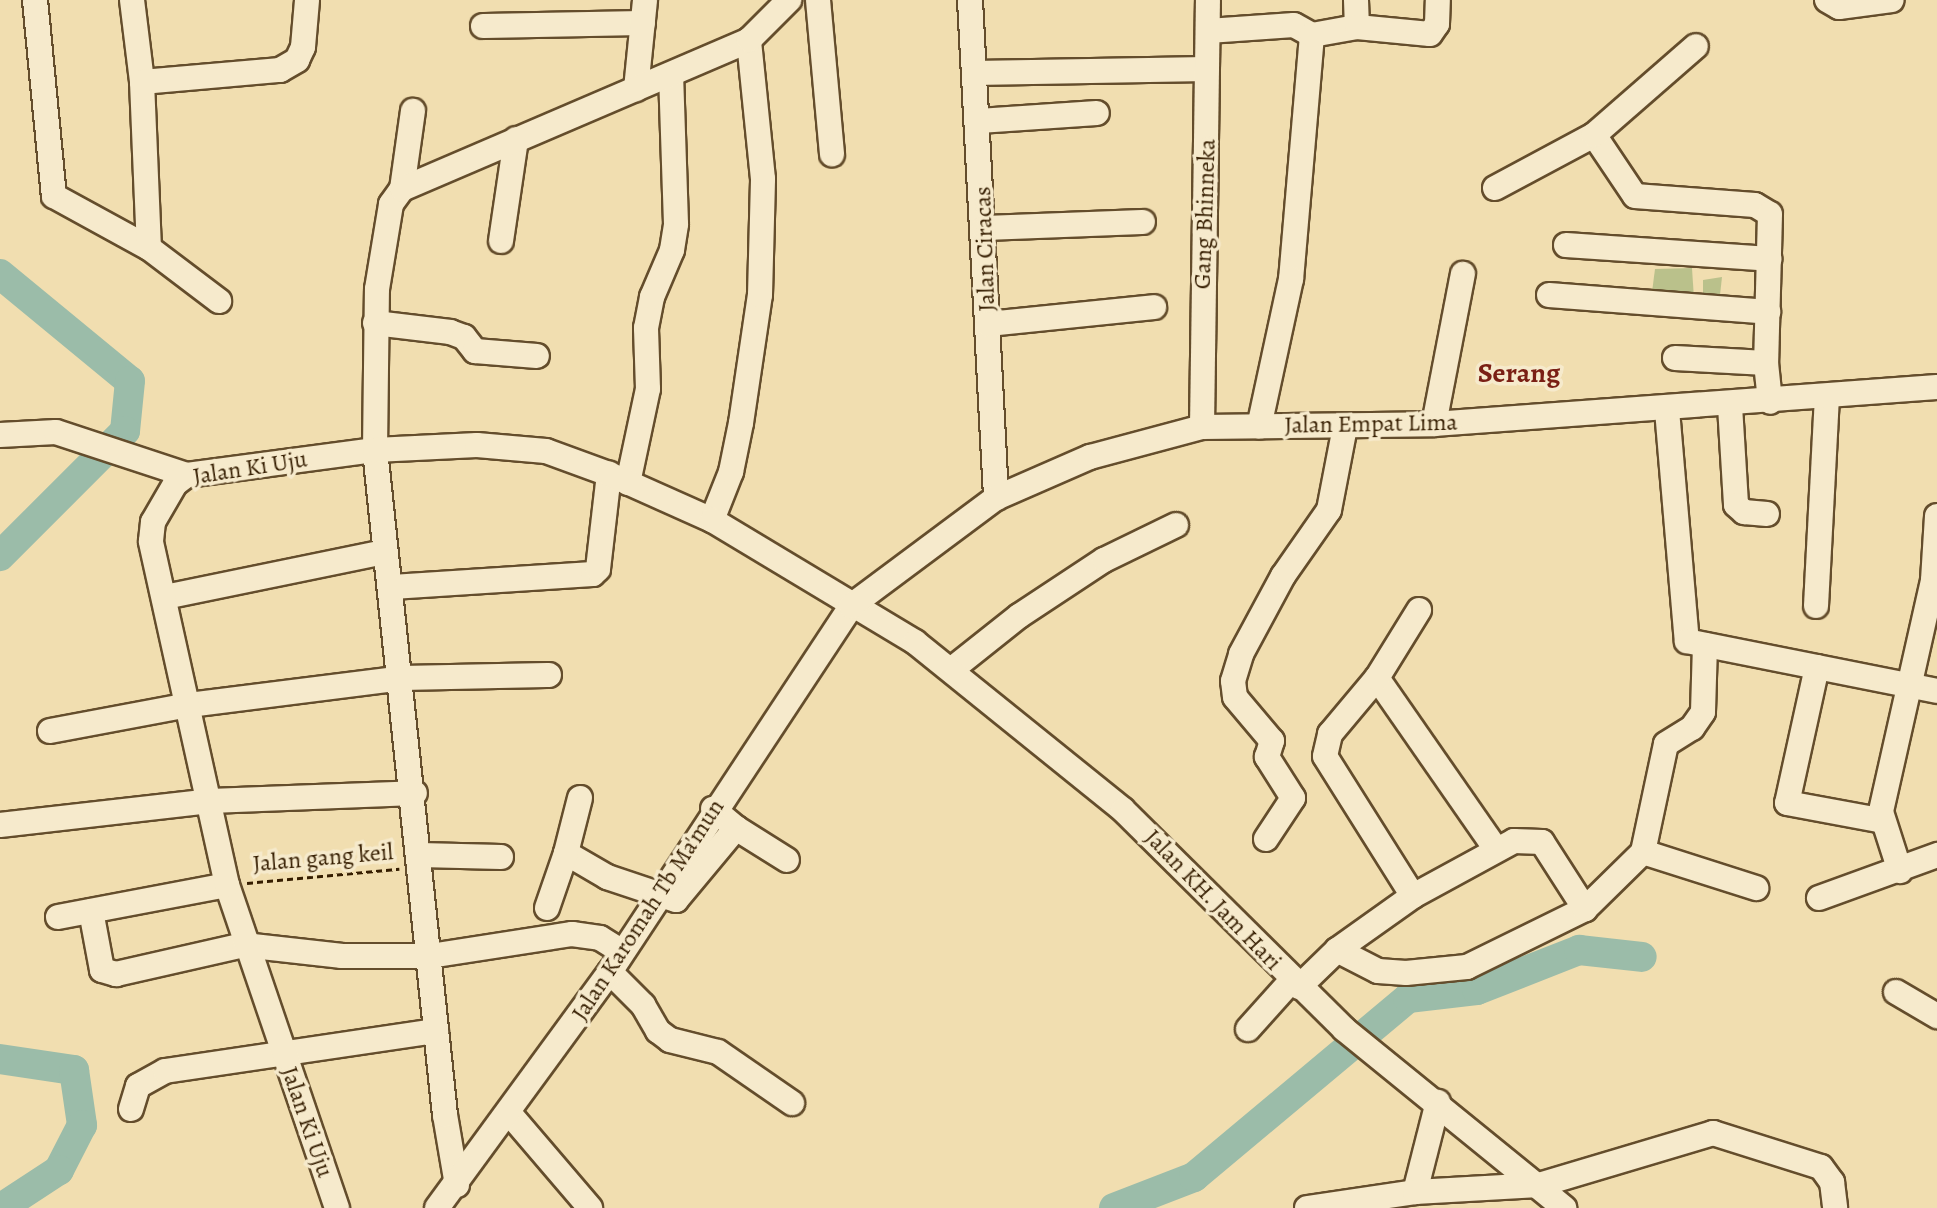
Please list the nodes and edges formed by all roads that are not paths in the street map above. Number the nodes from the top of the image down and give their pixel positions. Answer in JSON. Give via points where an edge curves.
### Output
{"nodes":[{"id":1,"x":35,"y":0,"type":"edge"},
{"id":2,"x":132,"y":0,"type":"edge"},
{"id":3,"x":307,"y":0,"type":"edge"},
{"id":4,"x":789,"y":0,"type":"edge"},
{"id":5,"x":818,"y":0,"type":"edge"},
{"id":6,"x":970,"y":0,"type":"edge"},
{"id":7,"x":1208,"y":0,"type":"edge"},
{"id":8,"x":1356,"y":0,"type":"edge"},
{"id":9,"x":1438,"y":0,"type":"edge"},
{"id":10,"x":1827,"y":0,"type":"edge"},
{"id":11,"x":1892,"y":0,"type":"edge"},
{"id":12,"x":644,"y":12,"type":"edge"},
{"id":13,"x":483,"y":26,"type":"dead end"},
{"id":14,"x":1357,"y":27,"type":"junction"},
{"id":15,"x":1208,"y":31,"type":"junction"},
{"id":16,"x":1312,"y":35,"type":"junction"},
{"id":17,"x":749,"y":40,"type":"junction"},
{"id":18,"x":1696,"y":46,"type":"dead end"},
{"id":19,"x":1207,"y":69,"type":"junction"},
{"id":20,"x":974,"y":73,"type":"junction"},
{"id":21,"x":671,"y":77,"type":"junction"},
{"id":22,"x":142,"y":82,"type":"junction"},
{"id":23,"x":636,"y":89,"type":"junction"},
{"id":24,"x":413,"y":111,"type":"dead end"},
{"id":25,"x":1097,"y":113,"type":"dead end"},
{"id":26,"x":979,"y":121,"type":"junction"},
{"id":27,"x":1594,"y":135,"type":"junction"},
{"id":28,"x":516,"y":139,"type":"junction"},
{"id":29,"x":832,"y":154,"type":"dead end"},
{"id":30,"x":1495,"y":188,"type":"dead end"},
{"id":31,"x":402,"y":189,"type":"junction"},
{"id":32,"x":1143,"y":222,"type":"dead end"},
{"id":33,"x":984,"y":228,"type":"junction"},
{"id":34,"x":501,"y":241,"type":"dead end"},
{"id":35,"x":1566,"y":245,"type":"dead end"},
{"id":36,"x":149,"y":248,"type":"junction"},
{"id":37,"x":1770,"y":259,"type":"junction"},
{"id":38,"x":1463,"y":274,"type":"dead end"},
{"id":39,"x":1549,"y":295,"type":"dead end"},
{"id":40,"x":219,"y":301,"type":"dead end"},
{"id":41,"x":1154,"y":307,"type":"dead end"},
{"id":42,"x":1768,"y":312,"type":"junction"},
{"id":43,"x":375,"y":323,"type":"junction"},
{"id":44,"x":988,"y":324,"type":"junction"},
{"id":45,"x":537,"y":356,"type":"dead end"},
{"id":46,"x":1675,"y":358,"type":"dead end"},
{"id":47,"x":1766,"y":363,"type":"junction"},
{"id":48,"x":1937,"y":387,"type":"edge"},
{"id":49,"x":1827,"y":396,"type":"junction"},
{"id":50,"x":1770,"y":402,"type":"junction"},
{"id":51,"x":1730,"y":406,"type":"junction"},
{"id":52,"x":1667,"y":410,"type":"junction"},
{"id":53,"x":1434,"y":424,"type":"junction"},
{"id":54,"x":1202,"y":427,"type":"junction"},
{"id":55,"x":1259,"y":427,"type":"junction"},
{"id":56,"x":1345,"y":427,"type":"junction"},
{"id":57,"x":0,"y":435,"type":"edge"},
{"id":58,"x":375,"y":450,"type":"junction"},
{"id":59,"x":187,"y":475,"type":"junction"},
{"id":60,"x":619,"y":478,"type":"junction"},
{"id":61,"x":996,"y":498,"type":"junction"},
{"id":62,"x":1767,"y":514,"type":"dead end"},
{"id":63,"x":1937,"y":516,"type":"edge"},
{"id":64,"x":712,"y":520,"type":"junction"},
{"id":65,"x":1176,"y":525,"type":"dead end"},
{"id":66,"x":385,"y":552,"type":"junction"},
{"id":67,"x":392,"y":587,"type":"junction"},
{"id":68,"x":165,"y":597,"type":"junction"},
{"id":69,"x":851,"y":606,"type":"junction"},
{"id":70,"x":1816,"y":606,"type":"dead end"},
{"id":71,"x":1419,"y":610,"type":"dead end"},
{"id":72,"x":1705,"y":645,"type":"junction"},
{"id":73,"x":1817,"y":667,"type":"junction"},
{"id":74,"x":951,"y":670,"type":"junction"},
{"id":75,"x":549,"y":675,"type":"dead end"},
{"id":76,"x":402,"y":678,"type":"junction"},
{"id":77,"x":1377,"y":678,"type":"junction"},
{"id":78,"x":1911,"y":685,"type":"junction"},
{"id":79,"x":1937,"y":691,"type":"edge"},
{"id":80,"x":189,"y":705,"type":"junction"},
{"id":81,"x":50,"y":731,"type":"dead end"},
{"id":82,"x":415,"y":793,"type":"junction"},
{"id":83,"x":580,"y":798,"type":"dead end"},
{"id":84,"x":210,"y":801,"type":"junction"},
{"id":85,"x":713,"y":809,"type":"junction"},
{"id":86,"x":1882,"y":815,"type":"junction"},
{"id":87,"x":0,"y":825,"type":"edge"},
{"id":88,"x":736,"y":828,"type":"junction"},
{"id":89,"x":1266,"y":839,"type":"dead end"},
{"id":90,"x":1496,"y":849,"type":"junction"},
{"id":91,"x":1643,"y":852,"type":"junction"},
{"id":92,"x":566,"y":853,"type":"junction"},
{"id":93,"x":1937,"y":855,"type":"edge"},
{"id":94,"x":501,"y":857,"type":"dead end"},
{"id":95,"x":787,"y":860,"type":"dead end"},
{"id":96,"x":421,"y":861,"type":"junction"},
{"id":97,"x":1900,"y":871,"type":"junction"},
{"id":98,"x":227,"y":885,"type":"junction"},
{"id":99,"x":1756,"y":888,"type":"dead end"},
{"id":100,"x":657,"y":896,"type":"junction"},
{"id":101,"x":1413,"y":896,"type":"junction"},
{"id":102,"x":1819,"y":898,"type":"dead end"},
{"id":103,"x":547,"y":908,"type":"dead end"},
{"id":104,"x":1585,"y":909,"type":"junction"},
{"id":105,"x":91,"y":911,"type":"junction"},
{"id":106,"x":58,"y":917,"type":"dead end"},
{"id":107,"x":244,"y":945,"type":"junction"},
{"id":108,"x":1337,"y":950,"type":"junction"},
{"id":109,"x":430,"y":956,"type":"junction"},
{"id":110,"x":616,"y":962,"type":"junction"},
{"id":111,"x":1295,"y":984,"type":"junction"},
{"id":112,"x":1896,"y":992,"type":"dead end"},
{"id":113,"x":1937,"y":1016,"type":"edge"},
{"id":114,"x":1248,"y":1029,"type":"dead end"},
{"id":115,"x":436,"y":1031,"type":"junction"},
{"id":116,"x":283,"y":1053,"type":"junction"},
{"id":117,"x":1434,"y":1099,"type":"junction"},
{"id":118,"x":792,"y":1103,"type":"dead end"},
{"id":119,"x":131,"y":1109,"type":"dead end"},
{"id":120,"x":509,"y":1113,"type":"junction"},
{"id":121,"x":457,"y":1185,"type":"junction"},
{"id":122,"x":1539,"y":1185,"type":"junction"},
{"id":123,"x":1415,"y":1192,"type":"junction"},
{"id":124,"x":1354,"y":1206,"type":"edge"},
{"id":125,"x":337,"y":1208,"type":"edge"},
{"id":126,"x":437,"y":1208,"type":"edge"},
{"id":127,"x":590,"y":1208,"type":"edge"},
{"id":128,"x":1307,"y":1208,"type":"edge"},
{"id":129,"x":1564,"y":1208,"type":"edge"},
{"id":130,"x":1835,"y":1208,"type":"edge"}],
"edges":[{"from":1,"to":36,"type":"street","via":[[54,196]]},
{"from":2,"to":22,"type":"street"},
{"from":3,"to":22,"type":"street","via":[[303,47],[297,60],[280,70]]},
{"from":4,"to":17,"type":"street"},
{"from":5,"to":29,"type":"street"},
{"from":6,"to":20,"type":"street","name":"Jalan Ciracas"},
{"from":7,"to":15,"type":"street","name":"Gang Bhinneka"},
{"from":8,"to":14,"type":"street"},
{"from":9,"to":14,"type":"street","via":[[1437,24],[1430,34]]},
{"from":10,"to":11,"type":"street","via":[[1839,7]]},
{"from":12,"to":13,"type":"street"},
{"from":12,"to":23,"type":"street"},
{"from":14,"to":16,"type":"street"},
{"from":15,"to":16,"type":"street","via":[[1294,25]]},
{"from":15,"to":19,"type":"street","name":"Gang Bhinneka"},
{"from":16,"to":55,"type":"street","via":[[1291,279]]},
{"from":17,"to":21,"type":"street"},
{"from":17,"to":64,"type":"street","via":[[763,179],[760,295],[739,436]]},
{"from":18,"to":27,"type":"street"},
{"from":19,"to":20,"type":"street"},
{"from":19,"to":54,"type":"street","name":"Gang Bhinneka"},
{"from":20,"to":26,"type":"street","name":"Jalan Ciracas"},
{"from":21,"to":23,"type":"street"},
{"from":21,"to":60,"type":"street","via":[[676,224],[646,328],[648,389]]},
{"from":22,"to":36,"type":"street"},
{"from":23,"to":28,"type":"street"},
{"from":24,"to":31,"type":"street"},
{"from":25,"to":26,"type":"street"},
{"from":26,"to":33,"type":"street","name":"Jalan Ciracas"},
{"from":27,"to":30,"type":"street"},
{"from":27,"to":37,"type":"street","via":[[1635,196],[1765,208],[1770,214]]},
{"from":28,"to":31,"type":"street"},
{"from":28,"to":34,"type":"street"},
{"from":31,"to":43,"type":"street","via":[[385,224]]},
{"from":32,"to":33,"type":"street"},
{"from":33,"to":44,"type":"street","name":"Jalan Ciracas"},
{"from":35,"to":37,"type":"street"},
{"from":36,"to":40,"type":"street"},
{"from":37,"to":42,"type":"street"},
{"from":38,"to":53,"type":"street"},
{"from":39,"to":42,"type":"street"},
{"from":41,"to":44,"type":"street"},
{"from":42,"to":47,"type":"street"},
{"from":43,"to":45,"type":"street","via":[[450,332],[475,351]]},
{"from":43,"to":58,"type":"street"},
{"from":44,"to":61,"type":"street","name":"Jalan Ciracas"},
{"from":46,"to":47,"type":"street"},
{"from":47,"to":50,"type":"street"},
{"from":48,"to":49,"type":"street","name":"Jalan Empat Lima"},
{"from":49,"to":50,"type":"street","name":"Jalan Empat Lima"},
{"from":49,"to":70,"type":"street"},
{"from":50,"to":51,"type":"street","name":"Jalan Empat Lima"},
{"from":51,"to":52,"type":"street","name":"Jalan Empat Lima"},
{"from":51,"to":62,"type":"street","via":[[1736,505],[1744,512]]},
{"from":52,"to":53,"type":"street","name":"Jalan Empat Lima"},
{"from":52,"to":72,"type":"street","via":[[1684,629],[1687,641]]},
{"from":53,"to":56,"type":"street","name":"Jalan Empat Lima"},
{"from":54,"to":55,"type":"street","name":"Jalan Empat Lima"},
{"from":54,"to":61,"type":"street","name":"Jalan Empat Lima","via":[[1090,457]]},
{"from":55,"to":56,"type":"street","name":"Jalan Empat Lima"},
{"from":56,"to":89,"type":"street","via":[[1329,510],[1283,576],[1241,654],[1233,681],[1235,697],[1271,739],[1267,757],[1293,798]]},
{"from":57,"to":59,"type":"street","via":[[56,432]]},
{"from":58,"to":59,"type":"street","name":"Jalan Ki Uju"},
{"from":58,"to":60,"type":"street","name":"Jalan Ki Uju","via":[[515,446],[546,451]]},
{"from":58,"to":66,"type":"street"},
{"from":59,"to":68,"type":"street","name":"Jalan Ki Uju","via":[[175,484],[153,522],[151,541]]},
{"from":60,"to":64,"type":"street","name":"Jalan Ki Uju"},
{"from":60,"to":67,"type":"street","via":[[593,574]]},
{"from":61,"to":69,"type":"street","name":"Jalan Empat Lima"},
{"from":63,"to":78,"type":"street","via":[[1933,580]]},
{"from":64,"to":69,"type":"street","name":"Jalan Ki Uju","via":[[788,562]]},
{"from":65,"to":74,"type":"street","via":[[1104,560],[1019,616]]},
{"from":66,"to":67,"type":"street"},
{"from":66,"to":68,"type":"street"},
{"from":67,"to":76,"type":"street"},
{"from":68,"to":80,"type":"street","name":"Jalan Ki Uju"},
{"from":69,"to":74,"type":"street","name":"Jalan KH. Jam Hari","via":[[915,642]]},
{"from":69,"to":85,"type":"street","name":"Jalan Karomah Tb Ma'mun"},
{"from":71,"to":77,"type":"street"},
{"from":72,"to":73,"type":"street","via":[[1757,651]]},
{"from":72,"to":91,"type":"street","via":[[1703,712],[1692,728],[1666,744]]},
{"from":73,"to":78,"type":"street"},
{"from":73,"to":86,"type":"street","via":[[1787,803],[1876,821]]},
{"from":74,"to":111,"type":"street","name":"Jalan KH. Jam Hari","via":[[1147,832]]},
{"from":75,"to":76,"type":"street"},
{"from":76,"to":80,"type":"street"},
{"from":76,"to":82,"type":"street"},
{"from":77,"to":90,"type":"street"},
{"from":77,"to":101,"type":"street","via":[[1330,734],[1325,756]]},
{"from":78,"to":79,"type":"street"},
{"from":78,"to":86,"type":"street"},
{"from":80,"to":81,"type":"street"},
{"from":80,"to":84,"type":"street","name":"Jalan Ki Uju"},
{"from":82,"to":84,"type":"street"},
{"from":82,"to":96,"type":"street"},
{"from":83,"to":92,"type":"street"},
{"from":84,"to":87,"type":"street"},
{"from":84,"to":98,"type":"street","name":"Jalan Ki Uju"},
{"from":85,"to":88,"type":"street"},
{"from":85,"to":100,"type":"street","name":"Jalan Karomah Tb Ma'mun"},
{"from":86,"to":97,"type":"street"},
{"from":88,"to":95,"type":"street"},
{"from":88,"to":100,"type":"street","via":[[683,895],[676,900]]},
{"from":90,"to":101,"type":"street"},
{"from":90,"to":104,"type":"street","via":[[1527,839],[1542,842]]},
{"from":91,"to":99,"type":"street"},
{"from":91,"to":104,"type":"street"},
{"from":92,"to":100,"type":"street","via":[[607,877]]},
{"from":92,"to":103,"type":"street"},
{"from":93,"to":97,"type":"street"},
{"from":94,"to":96,"type":"street"},
{"from":96,"to":109,"type":"street"},
{"from":97,"to":102,"type":"street"},
{"from":98,"to":105,"type":"street"},
{"from":98,"to":107,"type":"street","name":"Jalan Ki Uju"},
{"from":100,"to":110,"type":"street","name":"Jalan Karomah Tb Ma'mun"},
{"from":101,"to":108,"type":"street"},
{"from":104,"to":108,"type":"street","via":[[1467,967],[1378,971]]},
{"from":105,"to":106,"type":"street"},
{"from":105,"to":107,"type":"street","via":[[102,970],[109,974]]},
{"from":107,"to":109,"type":"street","via":[[342,956]]},
{"from":107,"to":116,"type":"street","name":"Jalan Ki Uju"},
{"from":108,"to":111,"type":"street"},
{"from":109,"to":110,"type":"street","via":[[572,934],[600,938]]},
{"from":109,"to":115,"type":"street"},
{"from":110,"to":118,"type":"street","via":[[658,1031],[670,1040],[718,1052]]},
{"from":110,"to":120,"type":"street","name":"Jalan Karomah Tb Ma'mun"},
{"from":111,"to":114,"type":"street"},
{"from":111,"to":117,"type":"street","name":"Jalan KH. Jam Hari"},
{"from":112,"to":113,"type":"street"},
{"from":115,"to":116,"type":"street"},
{"from":115,"to":121,"type":"street"},
{"from":116,"to":119,"type":"street","via":[[165,1071],[138,1086]]},
{"from":116,"to":125,"type":"street","name":"Jalan Ki Uju"},
{"from":117,"to":122,"type":"street","name":"Jalan KH. Jam Hari"},
{"from":117,"to":123,"type":"street"},
{"from":120,"to":121,"type":"street","name":"Jalan Karomah Tb Ma'mun"},
{"from":120,"to":127,"type":"street"},
{"from":121,"to":126,"type":"street","name":"Jalan Karomah Tb Ma'mun"},
{"from":122,"to":123,"type":"street"},
{"from":122,"to":129,"type":"street","name":"Jalan KH. Jam Hari"},
{"from":122,"to":130,"type":"street","via":[[1713,1133],[1821,1167],[1832,1182]]},
{"from":123,"to":124,"type":"street"},
{"from":124,"to":128,"type":"street"}]}
